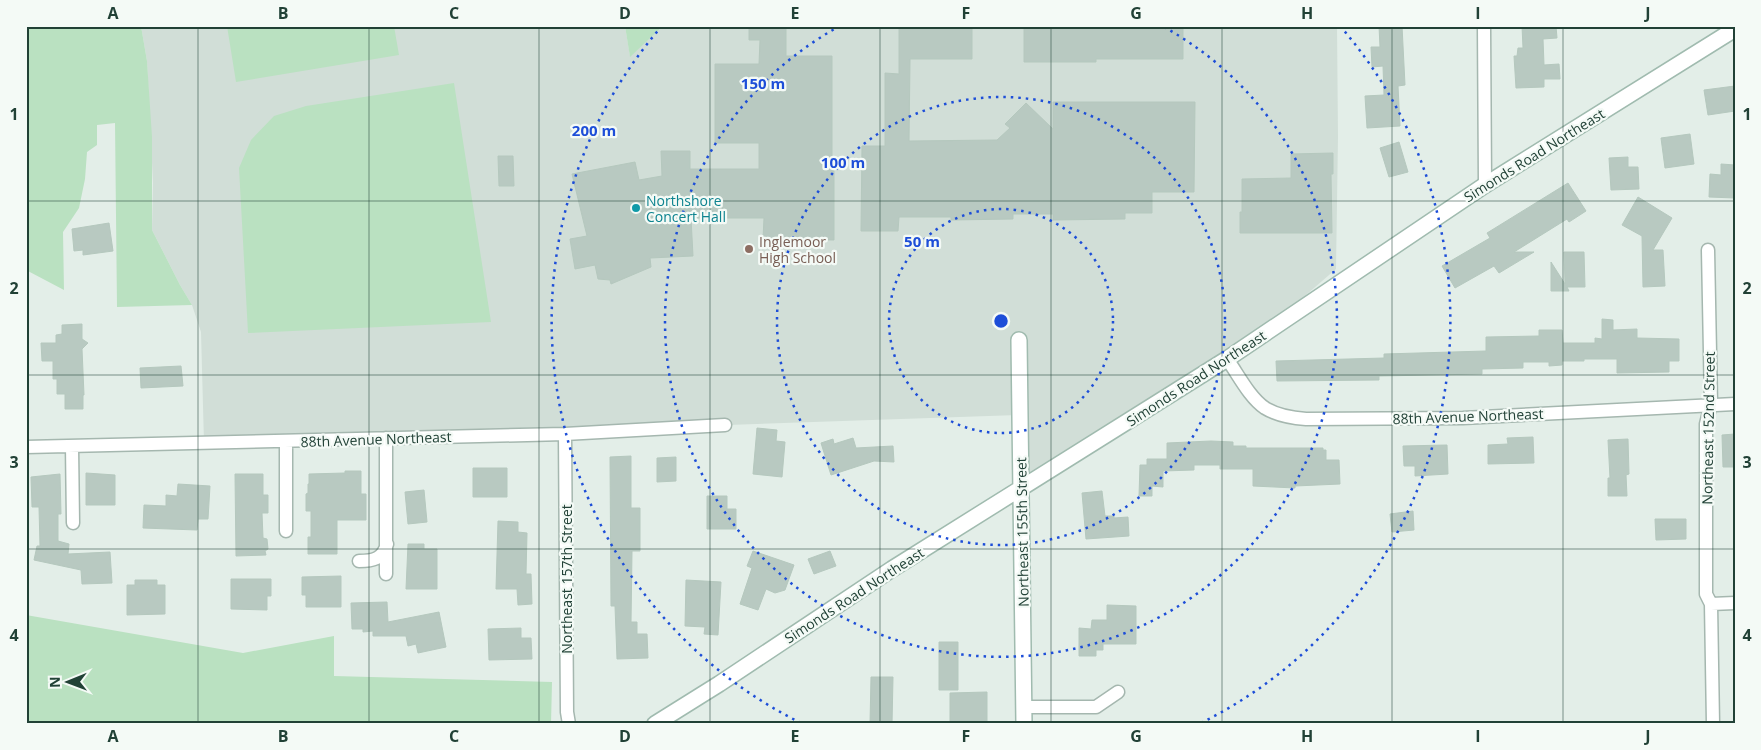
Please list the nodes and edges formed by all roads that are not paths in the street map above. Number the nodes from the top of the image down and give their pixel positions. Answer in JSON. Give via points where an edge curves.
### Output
{"nodes":[{"id":1,"x":1484,"y":26,"type":"edge"},
{"id":2,"x":1735,"y":29,"type":"edge"},
{"id":3,"x":1485,"y":185,"type":"junction"},
{"id":4,"x":1708,"y":250,"type":"dead end"},
{"id":5,"x":1019,"y":340,"type":"dead end"},
{"id":6,"x":1227,"y":359,"type":"junction"},
{"id":7,"x":1711,"y":404,"type":"junction"},
{"id":8,"x":1735,"y":404,"type":"edge"},
{"id":9,"x":725,"y":425,"type":"dead end"},
{"id":10,"x":565,"y":434,"type":"junction"},
{"id":11,"x":386,"y":438,"type":"junction"},
{"id":12,"x":286,"y":441,"type":"junction"},
{"id":13,"x":72,"y":446,"type":"junction"},
{"id":14,"x":26,"y":447,"type":"edge"},
{"id":15,"x":1022,"y":487,"type":"junction"},
{"id":16,"x":73,"y":523,"type":"dead end"},
{"id":17,"x":286,"y":531,"type":"dead end"},
{"id":18,"x":387,"y":544,"type":"junction"},
{"id":19,"x":359,"y":561,"type":"dead end"},
{"id":20,"x":386,"y":574,"type":"dead end"},
{"id":21,"x":1735,"y":603,"type":"edge"},
{"id":22,"x":1711,"y":604,"type":"junction"},
{"id":23,"x":1118,"y":692,"type":"dead end"},
{"id":24,"x":1024,"y":707,"type":"junction"},
{"id":25,"x":569,"y":724,"type":"edge"},
{"id":26,"x":655,"y":724,"type":"edge"},
{"id":27,"x":1024,"y":724,"type":"edge"},
{"id":28,"x":1713,"y":724,"type":"edge"}],
"edges":[{"from":1,"to":3,"type":"street"},
{"from":2,"to":3,"type":"main road","name":"Simonds Road Northeast"},
{"from":3,"to":6,"type":"main road","name":"Simonds Road Northeast"},
{"from":4,"to":7,"type":"street","name":"Northeast 152nd Street"},
{"from":5,"to":15,"type":"main road","name":"Northeast 155th Street"},
{"from":6,"to":7,"type":"street","name":"88th Avenue Northeast","via":[[1265,408],[1286,417],[1306,419],[1463,418]]},
{"from":6,"to":15,"type":"main road","name":"Simonds Road Northeast"},
{"from":7,"to":8,"type":"street","name":"88th Avenue Northeast"},
{"from":7,"to":22,"type":"street","name":"Northeast 152nd Street","via":[[1706,424],[1706,594]]},
{"from":9,"to":10,"type":"street","name":"88th Avenue Northeast"},
{"from":10,"to":11,"type":"street","name":"88th Avenue Northeast"},
{"from":10,"to":25,"type":"street","name":"Northeast 157th Street"},
{"from":11,"to":12,"type":"street","name":"88th Avenue Northeast"},
{"from":11,"to":18,"type":"street"},
{"from":12,"to":13,"type":"street","name":"88th Avenue Northeast"},
{"from":12,"to":17,"type":"street"},
{"from":13,"to":14,"type":"street","name":"88th Avenue Northeast"},
{"from":13,"to":16,"type":"street"},
{"from":15,"to":24,"type":"main road","name":"Northeast 155th Street"},
{"from":15,"to":26,"type":"main road","name":"Simonds Road Northeast"},
{"from":18,"to":19,"type":"street","via":[[380,556]]},
{"from":18,"to":20,"type":"street"},
{"from":21,"to":22,"type":"street"},
{"from":22,"to":28,"type":"street","name":"Northeast 152nd Street"},
{"from":23,"to":24,"type":"street","via":[[1096,707]]},
{"from":24,"to":27,"type":"main road","name":"Northeast 155th Street"}]}
